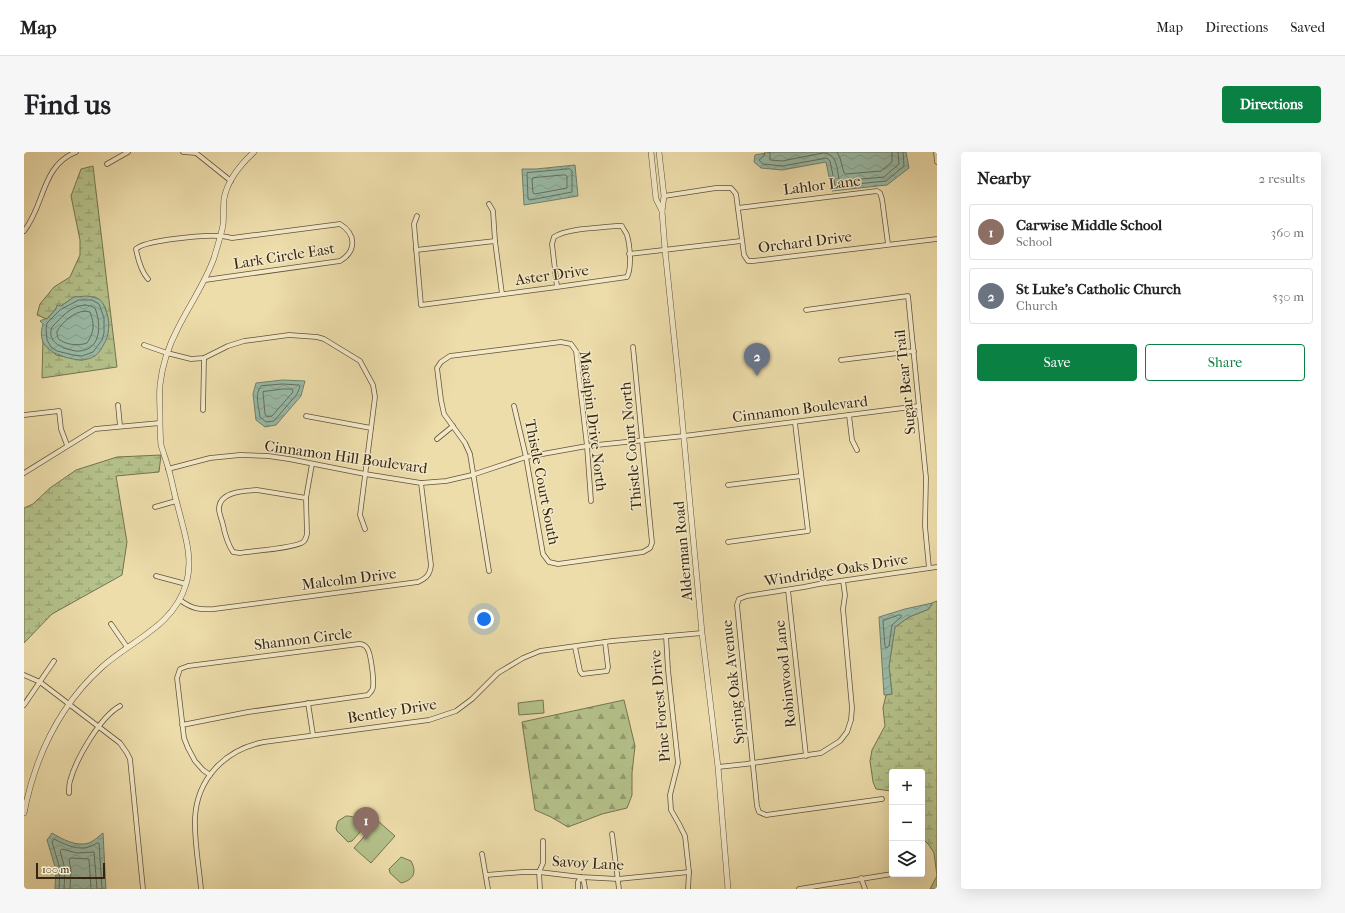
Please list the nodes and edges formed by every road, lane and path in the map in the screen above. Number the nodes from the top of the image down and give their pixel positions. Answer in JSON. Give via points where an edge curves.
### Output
{"nodes":[{"id":1,"x":76,"y":152,"type":"edge"},
{"id":2,"x":128,"y":152,"type":"edge"},
{"id":3,"x":183,"y":152,"type":"edge"},
{"id":4,"x":254,"y":152,"type":"edge"},
{"id":5,"x":651,"y":152,"type":"edge"},
{"id":6,"x":659,"y":152,"type":"edge"},
{"id":7,"x":936,"y":152,"type":"edge"},
{"id":8,"x":937,"y":162,"type":"edge"},
{"id":9,"x":107,"y":164,"type":"dead end"},
{"id":10,"x":231,"y":181,"type":"junction"},
{"id":11,"x":664,"y":196,"type":"junction"},
{"id":12,"x":489,"y":204,"type":"dead end"},
{"id":13,"x":738,"y":208,"type":"junction"},
{"id":14,"x":662,"y":211,"type":"junction"},
{"id":15,"x":417,"y":216,"type":"dead end"},
{"id":16,"x":24,"y":231,"type":"edge"},
{"id":17,"x":220,"y":236,"type":"junction"},
{"id":18,"x":937,"y":239,"type":"edge"},
{"id":19,"x":741,"y":240,"type":"junction"},
{"id":20,"x":495,"y":241,"type":"junction"},
{"id":21,"x":888,"y":244,"type":"junction"},
{"id":22,"x":416,"y":250,"type":"junction"},
{"id":23,"x":665,"y":250,"type":"junction"},
{"id":24,"x":629,"y":254,"type":"junction"},
{"id":25,"x":148,"y":279,"type":"dead end"},
{"id":26,"x":205,"y":280,"type":"junction"},
{"id":27,"x":557,"y":288,"type":"junction"},
{"id":28,"x":502,"y":294,"type":"junction"},
{"id":29,"x":806,"y":310,"type":"dead end"},
{"id":30,"x":144,"y":345,"type":"dead end"},
{"id":31,"x":634,"y":347,"type":"dead end"},
{"id":32,"x":914,"y":351,"type":"junction"},
{"id":33,"x":168,"y":353,"type":"junction"},
{"id":34,"x":204,"y":358,"type":"junction"},
{"id":35,"x":841,"y":360,"type":"dead end"},
{"id":36,"x":118,"y":405,"type":"dead end"},
{"id":37,"x":514,"y":406,"type":"dead end"},
{"id":38,"x":920,"y":406,"type":"junction"},
{"id":39,"x":203,"y":410,"type":"dead end"},
{"id":40,"x":24,"y":415,"type":"edge"},
{"id":41,"x":849,"y":415,"type":"junction"},
{"id":42,"x":306,"y":416,"type":"dead end"},
{"id":43,"x":795,"y":422,"type":"junction"},
{"id":44,"x":160,"y":423,"type":"junction"},
{"id":45,"x":120,"y":426,"type":"junction"},
{"id":46,"x":453,"y":426,"type":"junction"},
{"id":47,"x":371,"y":428,"type":"junction"},
{"id":48,"x":684,"y":436,"type":"junction"},
{"id":49,"x":437,"y":439,"type":"dead end"},
{"id":50,"x":642,"y":440,"type":"junction"},
{"id":51,"x":67,"y":445,"type":"junction"},
{"id":52,"x":587,"y":446,"type":"junction"},
{"id":53,"x":857,"y":450,"type":"dead end"},
{"id":54,"x":526,"y":457,"type":"junction"},
{"id":55,"x":312,"y":464,"type":"junction"},
{"id":56,"x":168,"y":469,"type":"junction"},
{"id":57,"x":24,"y":473,"type":"edge"},
{"id":58,"x":365,"y":474,"type":"junction"},
{"id":59,"x":472,"y":475,"type":"junction"},
{"id":60,"x":801,"y":476,"type":"junction"},
{"id":61,"x":421,"y":483,"type":"junction"},
{"id":62,"x":728,"y":485,"type":"dead end"},
{"id":63,"x":306,"y":498,"type":"junction"},
{"id":64,"x":176,"y":501,"type":"junction"},
{"id":65,"x":592,"y":501,"type":"dead end"},
{"id":66,"x":155,"y":507,"type":"dead end"},
{"id":67,"x":365,"y":529,"type":"dead end"},
{"id":68,"x":728,"y":542,"type":"dead end"},
{"id":69,"x":549,"y":562,"type":"joint"},
{"id":70,"x":937,"y":567,"type":"edge"},
{"id":71,"x":928,"y":568,"type":"junction"},
{"id":72,"x":489,"y":571,"type":"dead end"},
{"id":73,"x":156,"y":576,"type":"dead end"},
{"id":74,"x":843,"y":581,"type":"junction"},
{"id":75,"x":186,"y":584,"type":"junction"},
{"id":76,"x":788,"y":590,"type":"junction"},
{"id":77,"x":739,"y":599,"type":"joint"},
{"id":78,"x":180,"y":600,"type":"junction"},
{"id":79,"x":111,"y":624,"type":"dead end"},
{"id":80,"x":702,"y":633,"type":"junction"},
{"id":81,"x":666,"y":636,"type":"junction"},
{"id":82,"x":605,"y":642,"type":"junction"},
{"id":83,"x":127,"y":647,"type":"junction"},
{"id":84,"x":575,"y":647,"type":"junction"},
{"id":85,"x":54,"y":661,"type":"dead end"},
{"id":86,"x":24,"y":675,"type":"edge"},
{"id":87,"x":40,"y":682,"type":"junction"},
{"id":88,"x":308,"y":703,"type":"junction"},
{"id":89,"x":69,"y":705,"type":"junction"},
{"id":90,"x":24,"y":706,"type":"edge"},
{"id":91,"x":120,"y":706,"type":"dead end"},
{"id":92,"x":182,"y":725,"type":"junction"},
{"id":93,"x":98,"y":726,"type":"junction"},
{"id":94,"x":313,"y":735,"type":"junction"},
{"id":95,"x":806,"y":756,"type":"junction"},
{"id":96,"x":753,"y":763,"type":"junction"},
{"id":97,"x":718,"y":767,"type":"junction"},
{"id":98,"x":210,"y":774,"type":"junction"},
{"id":99,"x":69,"y":793,"type":"dead end"},
{"id":100,"x":882,"y":800,"type":"dead end"},
{"id":101,"x":25,"y":802,"type":"edge"},
{"id":102,"x":24,"y":813,"type":"edge"},
{"id":103,"x":612,"y":834,"type":"dead end"},
{"id":104,"x":543,"y":841,"type":"dead end"},
{"id":105,"x":482,"y":854,"type":"dead end"},
{"id":106,"x":539,"y":872,"type":"junction"},
{"id":107,"x":689,"y":872,"type":"junction"},
{"id":108,"x":889,"y":874,"type":"edge"},
{"id":109,"x":486,"y":875,"type":"junction"},
{"id":110,"x":581,"y":877,"type":"junction"},
{"id":111,"x":861,"y":878,"type":"junction"},
{"id":112,"x":618,"y":879,"type":"junction"},
{"id":113,"x":143,"y":889,"type":"edge"},
{"id":114,"x":201,"y":889,"type":"edge"},
{"id":115,"x":488,"y":889,"type":"edge"},
{"id":116,"x":540,"y":889,"type":"edge"},
{"id":117,"x":578,"y":889,"type":"edge"},
{"id":118,"x":585,"y":889,"type":"edge"},
{"id":119,"x":619,"y":889,"type":"edge"},
{"id":120,"x":688,"y":889,"type":"edge"},
{"id":121,"x":728,"y":889,"type":"edge"},
{"id":122,"x":802,"y":889,"type":"edge"},
{"id":123,"x":865,"y":889,"type":"edge"}],
"edges":[{"from":1,"to":16,"type":"street","via":[[66,156],[55,167],[31,222]]},
{"from":2,"to":9,"type":"street"},
{"from":3,"to":10,"type":"street","via":[[196,153]]},
{"from":4,"to":10,"type":"street","via":[[240,165]]},
{"from":5,"to":14,"type":"street","name":"Alderman Road","via":[[656,199]]},
{"from":6,"to":11,"type":"street","name":"Alderman Road"},
{"from":7,"to":8,"type":"street"},
{"from":10,"to":17,"type":"street","via":[[224,197]]},
{"from":11,"to":13,"type":"street","name":"Orchard Drive","via":[[731,188],[736,194]]},
{"from":11,"to":14,"type":"street","name":"Alderman Road"},
{"from":12,"to":20,"type":"street","via":[[493,211]]},
{"from":13,"to":19,"type":"street","name":"Orchard Drive"},
{"from":13,"to":21,"type":"street","name":"Lahlor Lane","via":[[877,191],[882,199]]},
{"from":14,"to":23,"type":"street","name":"Alderman Road"},
{"from":15,"to":22,"type":"street","via":[[414,224]]},
{"from":17,"to":25,"type":"street","via":[[154,242],[139,246],[136,249],[137,256]]},
{"from":17,"to":26,"type":"street"},
{"from":17,"to":26,"type":"street","name":"Lark Circle East","via":[[232,238],[340,224],[351,234],[352,246],[350,252],[340,261]]},
{"from":18,"to":21,"type":"street","name":"Orchard Drive"},
{"from":19,"to":21,"type":"street","name":"Orchard Drive","via":[[748,261]]},
{"from":19,"to":23,"type":"street"},
{"from":20,"to":22,"type":"street"},
{"from":20,"to":28,"type":"street"},
{"from":22,"to":28,"type":"street","name":"Aster Drive","via":[[422,305]]},
{"from":23,"to":24,"type":"street"},
{"from":23,"to":48,"type":"street","name":"Alderman Road"},
{"from":24,"to":27,"type":"street","name":"Aster Drive","via":[[630,268],[627,277]]},
{"from":24,"to":27,"type":"street","via":[[627,235],[622,226],[560,233],[554,237],[552,244]]},
{"from":26,"to":33,"type":"street","via":[[178,328]]},
{"from":27,"to":28,"type":"street","name":"Aster Drive"},
{"from":29,"to":32,"type":"street","name":"Sugar Bear Trail","via":[[908,296]]},
{"from":30,"to":33,"type":"street"},
{"from":31,"to":50,"type":"street","name":"Thistle Court North"},
{"from":32,"to":35,"type":"street"},
{"from":32,"to":38,"type":"street","name":"Sugar Bear Trail"},
{"from":33,"to":34,"type":"street","via":[[191,359]]},
{"from":33,"to":44,"type":"street","via":[[160,385]]},
{"from":34,"to":39,"type":"street"},
{"from":34,"to":47,"type":"street","via":[[244,341],[289,335],[324,339],[360,361],[373,385],[375,397]]},
{"from":36,"to":45,"type":"street"},
{"from":37,"to":54,"type":"street","name":"Thistle Court South"},
{"from":38,"to":41,"type":"street","name":"Cinnamon Boulevard"},
{"from":38,"to":71,"type":"street","name":"Sugar Bear Trail","via":[[926,478],[925,526]]},
{"from":40,"to":51,"type":"street","via":[[59,411],[61,429]]},
{"from":41,"to":43,"type":"street","name":"Cinnamon Boulevard"},
{"from":41,"to":53,"type":"street","via":[[852,440]]},
{"from":42,"to":47,"type":"street"},
{"from":43,"to":48,"type":"street","name":"Cinnamon Boulevard"},
{"from":43,"to":60,"type":"street"},
{"from":44,"to":45,"type":"street"},
{"from":44,"to":56,"type":"street","via":[[161,445]]},
{"from":45,"to":51,"type":"street","via":[[95,429]]},
{"from":46,"to":49,"type":"street"},
{"from":46,"to":52,"type":"street","name":"Macalpin Drive North","via":[[444,414],[441,400],[437,368],[441,362],[450,356],[561,342],[571,344],[576,352]]},
{"from":46,"to":59,"type":"street","via":[[470,454]]},
{"from":47,"to":58,"type":"street"},
{"from":48,"to":50,"type":"street","name":"Cinnamon Hill Boulevard"},
{"from":48,"to":80,"type":"street","name":"Alderman Road"},
{"from":50,"to":52,"type":"street","name":"Cinnamon Hill Boulevard"},
{"from":50,"to":69,"type":"street","name":"Thistle Court North","via":[[652,543],[650,548],[643,552],[558,564]]},
{"from":51,"to":57,"type":"street"},
{"from":52,"to":54,"type":"street","name":"Cinnamon Hill Boulevard"},
{"from":52,"to":65,"type":"street","name":"Macalpin Drive North"},
{"from":54,"to":59,"type":"street","name":"Cinnamon Hill Boulevard"},
{"from":54,"to":69,"type":"street","name":"Thistle Court South","via":[[543,554]]},
{"from":55,"to":56,"type":"street","name":"Cinnamon Hill Boulevard","via":[[268,456],[240,456],[210,458]]},
{"from":55,"to":58,"type":"street","name":"Cinnamon Hill Boulevard"},
{"from":55,"to":63,"type":"street"},
{"from":56,"to":64,"type":"street"},
{"from":58,"to":61,"type":"street","name":"Cinnamon Hill Boulevard"},
{"from":58,"to":67,"type":"street","via":[[360,515]]},
{"from":59,"to":61,"type":"street","name":"Cinnamon Hill Boulevard"},
{"from":59,"to":72,"type":"street"},
{"from":60,"to":62,"type":"street"},
{"from":60,"to":68,"type":"street","via":[[808,531]]},
{"from":61,"to":78,"type":"street","name":"Malcolm Drive","via":[[431,565],[425,579],[214,609],[200,610],[187,606]]},
{"from":63,"to":63,"type":"street","via":[[307,534],[303,543],[240,553],[233,552],[228,545],[219,510],[220,502],[224,498],[233,493],[258,490]]},
{"from":64,"to":66,"type":"street"},
{"from":64,"to":75,"type":"street","via":[[188,551]]},
{"from":70,"to":71,"type":"street","name":"Windridge Oaks Drive"},
{"from":71,"to":74,"type":"street","name":"Windridge Oaks Drive"},
{"from":73,"to":75,"type":"street"},
{"from":74,"to":76,"type":"street","name":"Windridge Oaks Drive"},
{"from":74,"to":95,"type":"street","via":[[851,720],[847,732],[840,741],[821,753]]},
{"from":75,"to":78,"type":"street"},
{"from":76,"to":77,"type":"street","name":"Windridge Oaks Drive"},
{"from":76,"to":95,"type":"street","name":"Robinwood Lane"},
{"from":77,"to":96,"type":"street","name":"Spring Oak Avenue","via":[[737,605]]},
{"from":78,"to":83,"type":"street","via":[[161,624]]},
{"from":79,"to":83,"type":"street"},
{"from":80,"to":81,"type":"street","name":"Bentley Drive"},
{"from":80,"to":97,"type":"street","name":"Alderman Road"},
{"from":81,"to":82,"type":"street","name":"Bentley Drive"},
{"from":81,"to":107,"type":"street","name":"Pine Forest Drive","via":[[678,763],[670,795],[671,810],[685,836]]},
{"from":82,"to":84,"type":"street","name":"Bentley Drive"},
{"from":82,"to":84,"type":"street","via":[[607,671],[582,674]]},
{"from":83,"to":89,"type":"street","via":[[89,680]]},
{"from":84,"to":94,"type":"street","name":"Bentley Drive","via":[[540,651],[523,658],[498,673],[456,711],[428,721]]},
{"from":85,"to":87,"type":"street"},
{"from":86,"to":87,"type":"street"},
{"from":87,"to":89,"type":"street"},
{"from":87,"to":90,"type":"street"},
{"from":88,"to":92,"type":"street","name":"Shannon Circle"},
{"from":88,"to":92,"type":"street","name":"Shannon Circle","via":[[370,694],[373,682],[368,648],[358,644],[184,667],[178,671],[177,678]]},
{"from":88,"to":94,"type":"street"},
{"from":89,"to":93,"type":"street"},
{"from":89,"to":101,"type":"street","via":[[40,755]]},
{"from":91,"to":93,"type":"street"},
{"from":92,"to":98,"type":"street","name":"Shannon Circle","via":[[190,752],[198,765]]},
{"from":93,"to":99,"type":"street","via":[[81,755],[70,781]]},
{"from":93,"to":113,"type":"street","via":[[120,743],[130,759]]},
{"from":94,"to":98,"type":"street","name":"Bentley Drive","via":[[246,747],[225,759]]},
{"from":95,"to":96,"type":"street"},
{"from":96,"to":97,"type":"street"},
{"from":96,"to":100,"type":"street","name":"Spring Oak Avenue","via":[[758,810],[766,815]]},
{"from":97,"to":121,"type":"street","name":"Alderman Road"},
{"from":98,"to":114,"type":"street","name":"Bentley Drive","via":[[196,812],[195,828]]},
{"from":101,"to":102,"type":"street"},
{"from":103,"to":112,"type":"street"},
{"from":104,"to":106,"type":"street","via":[[543,863]]},
{"from":105,"to":109,"type":"street"},
{"from":106,"to":109,"type":"street","name":"Savoy Lane"},
{"from":106,"to":110,"type":"street","name":"Savoy Lane"},
{"from":106,"to":116,"type":"street"},
{"from":107,"to":112,"type":"street","name":"Savoy Lane"},
{"from":107,"to":120,"type":"street","name":"Pine Forest Drive"},
{"from":108,"to":111,"type":"street"},
{"from":109,"to":115,"type":"street"},
{"from":110,"to":112,"type":"street","name":"Savoy Lane"},
{"from":110,"to":117,"type":"street"},
{"from":110,"to":118,"type":"street"},
{"from":111,"to":122,"type":"street"},
{"from":111,"to":123,"type":"street"},
{"from":112,"to":119,"type":"street"}]}
